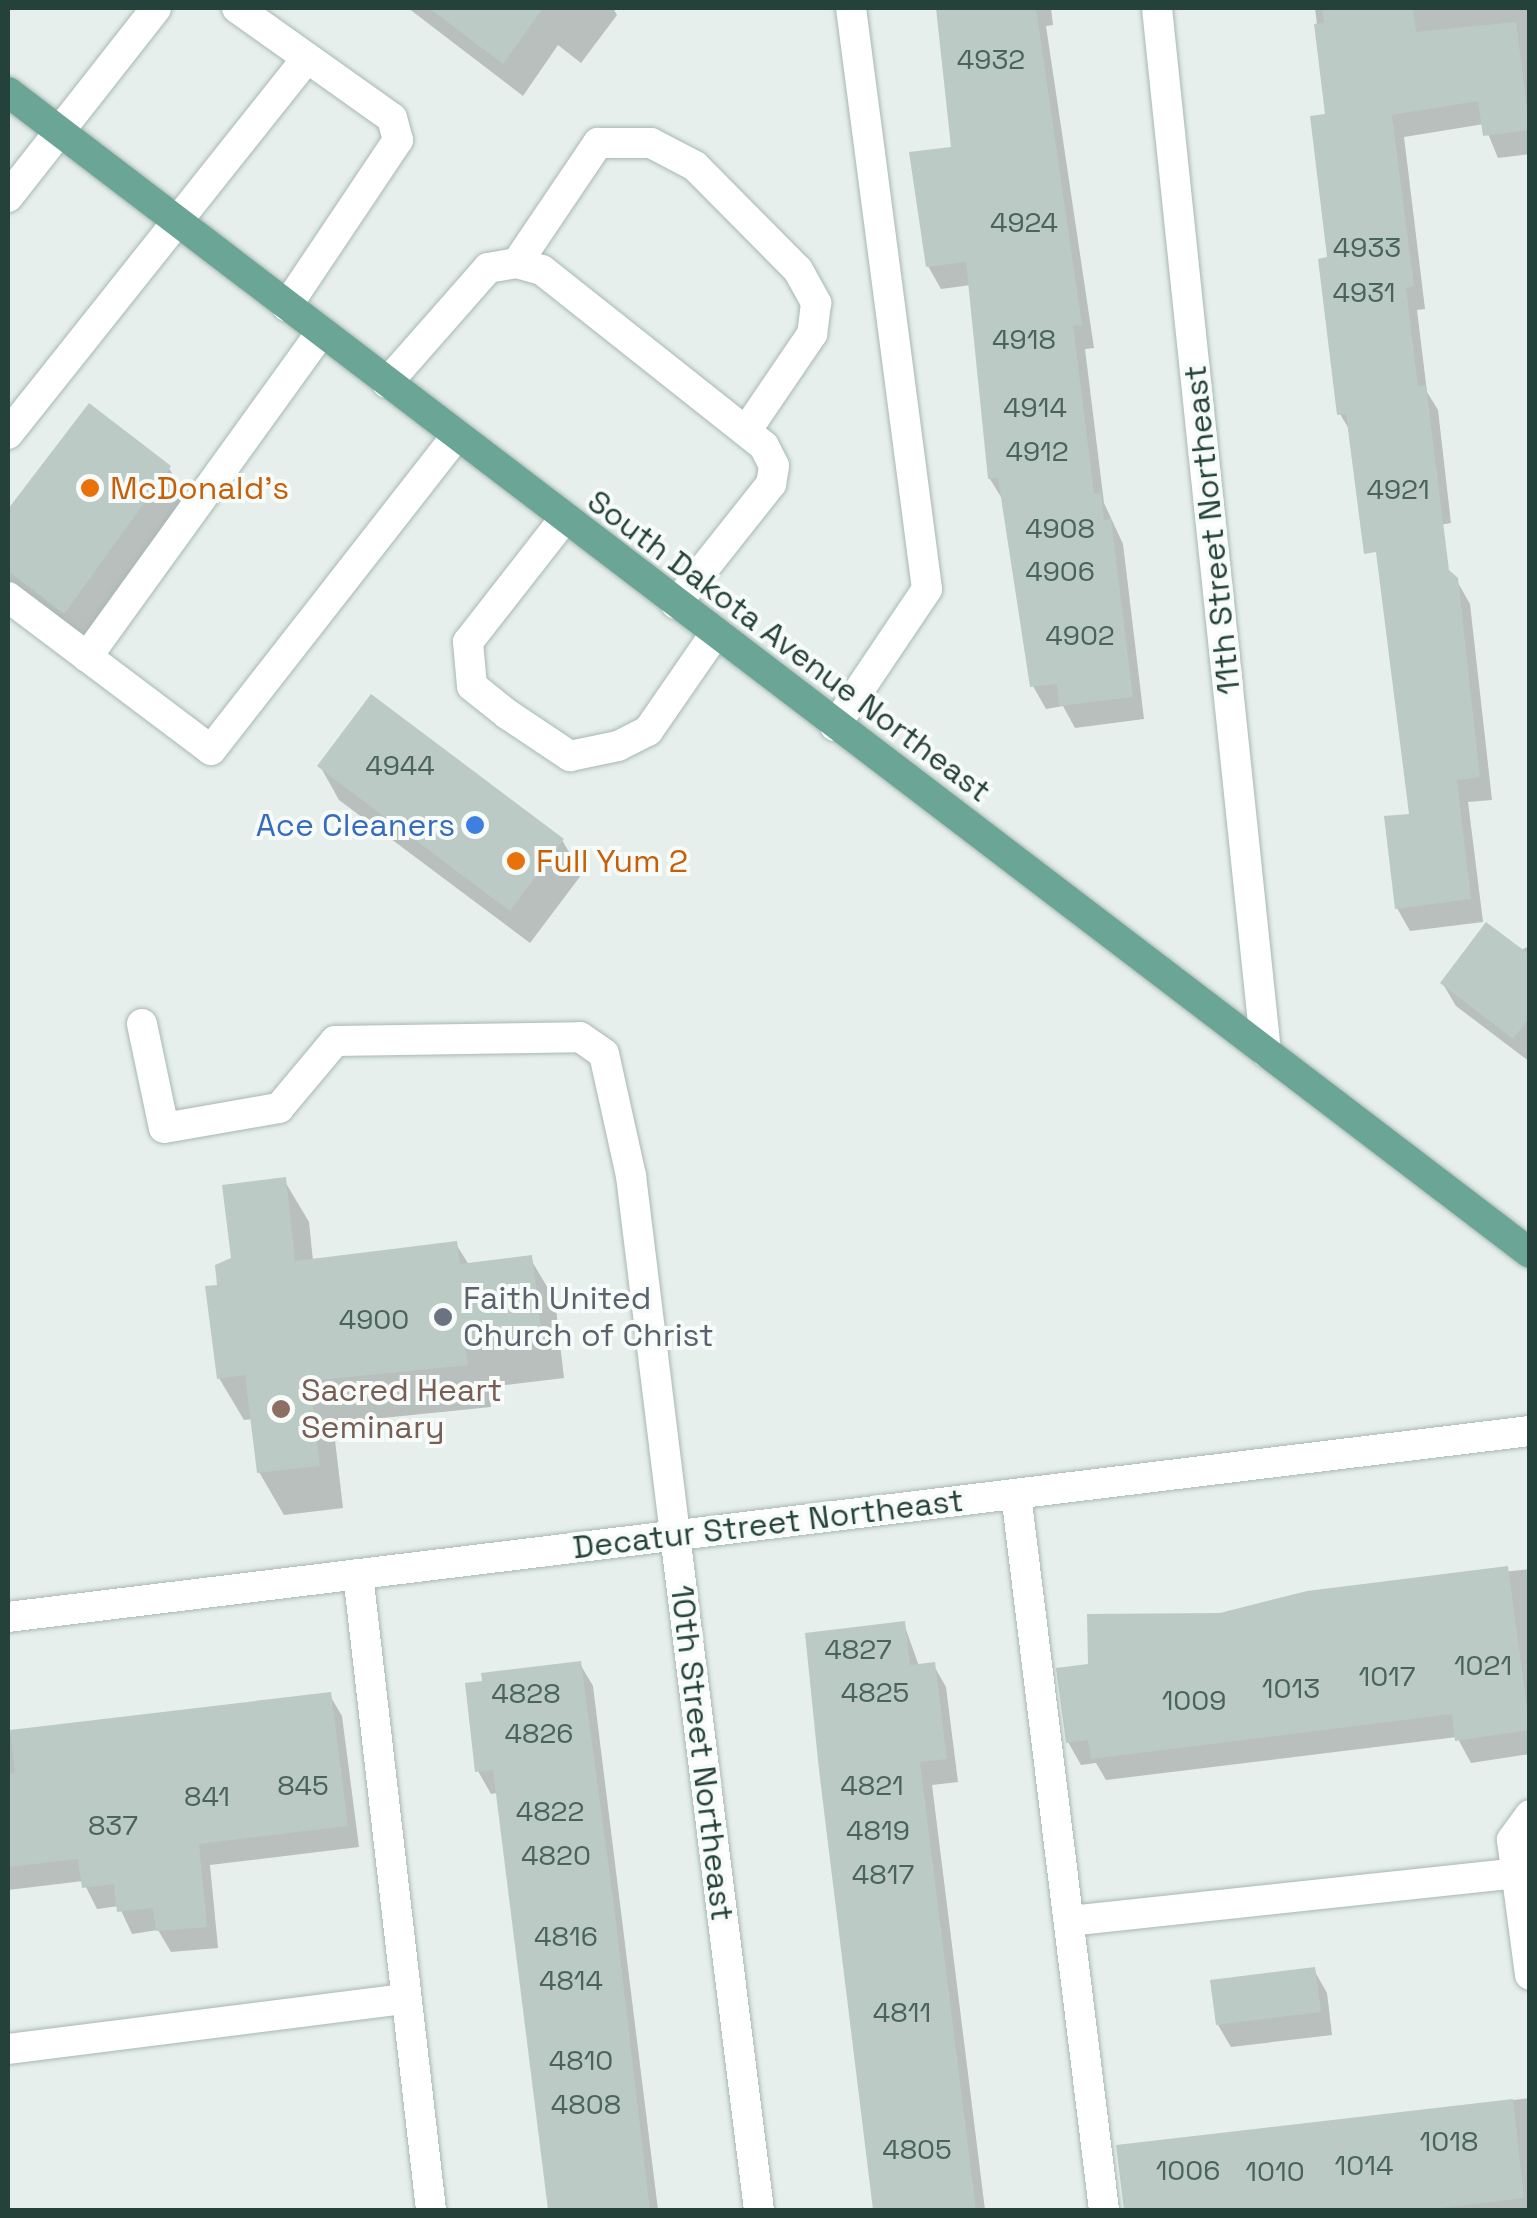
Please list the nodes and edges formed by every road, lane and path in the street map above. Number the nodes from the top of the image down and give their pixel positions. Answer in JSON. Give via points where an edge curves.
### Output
{"nodes":[{"id":1,"x":156,"y":8,"type":"edge"},
{"id":2,"x":237,"y":8,"type":"edge"},
{"id":3,"x":851,"y":8,"type":"edge"},
{"id":4,"x":1158,"y":8,"type":"edge"},
{"id":5,"x":306,"y":58,"type":"junction"},
{"id":6,"x":8,"y":92,"type":"edge"},
{"id":7,"x":58,"y":130,"type":"junction"},
{"id":8,"x":8,"y":198,"type":"edge"},
{"id":9,"x":180,"y":224,"type":"junction"},
{"id":10,"x":517,"y":263,"type":"junction"},
{"id":11,"x":287,"y":306,"type":"junction"},
{"id":12,"x":321,"y":332,"type":"junction"},
{"id":13,"x":387,"y":383,"type":"junction"},
{"id":14,"x":746,"y":430,"type":"junction"},
{"id":15,"x":8,"y":434,"type":"edge"},
{"id":16,"x":456,"y":436,"type":"junction"},
{"id":17,"x":564,"y":519,"type":"junction"},
{"id":18,"x":8,"y":597,"type":"edge"},
{"id":19,"x":676,"y":604,"type":"junction"},
{"id":20,"x":715,"y":634,"type":"junction"},
{"id":21,"x":88,"y":658,"type":"junction"},
{"id":22,"x":835,"y":726,"type":"junction"},
{"id":23,"x":142,"y":1024,"type":"dead end"},
{"id":24,"x":1266,"y":1052,"type":"junction"},
{"id":25,"x":1530,"y":1254,"type":"edge"},
{"id":26,"x":1530,"y":1431,"type":"edge"},
{"id":27,"x":1016,"y":1494,"type":"junction"},
{"id":28,"x":675,"y":1535,"type":"junction"},
{"id":29,"x":358,"y":1574,"type":"junction"},
{"id":30,"x":8,"y":1617,"type":"edge"},
{"id":31,"x":1530,"y":1816,"type":"edge"},
{"id":32,"x":1523,"y":1873,"type":"edge"},
{"id":33,"x":1068,"y":1921,"type":"junction"},
{"id":34,"x":1530,"y":1975,"type":"edge"},
{"id":35,"x":406,"y":1998,"type":"junction"},
{"id":36,"x":8,"y":2049,"type":"edge"},
{"id":37,"x":432,"y":2210,"type":"edge"},
{"id":38,"x":758,"y":2210,"type":"edge"},
{"id":39,"x":1104,"y":2210,"type":"edge"}],
"edges":[{"from":1,"to":7,"type":"street"},
{"from":2,"to":5,"type":"street"},
{"from":3,"to":22,"type":"street","via":[[928,588]]},
{"from":4,"to":24,"type":"street","name":"11th Street Northeast"},
{"from":5,"to":9,"type":"street"},
{"from":5,"to":11,"type":"street","via":[[392,118],[398,140]]},
{"from":6,"to":7,"type":"main road","name":"South Dakota Avenue Northeast"},
{"from":7,"to":8,"type":"street"},
{"from":7,"to":9,"type":"main road","name":"South Dakota Avenue Northeast"},
{"from":9,"to":11,"type":"main road","name":"South Dakota Avenue Northeast"},
{"from":9,"to":15,"type":"street"},
{"from":10,"to":13,"type":"street","via":[[488,268]]},
{"from":10,"to":14,"type":"street","via":[[542,270]]},
{"from":10,"to":14,"type":"street","via":[[598,144],[651,143],[696,166],[798,270],[816,303],[812,334]]},
{"from":11,"to":12,"type":"main road","name":"South Dakota Avenue Northeast"},
{"from":12,"to":13,"type":"main road","name":"South Dakota Avenue Northeast"},
{"from":12,"to":21,"type":"street"},
{"from":13,"to":16,"type":"main road","name":"South Dakota Avenue Northeast"},
{"from":14,"to":19,"type":"street","via":[[774,466],[771,484]]},
{"from":16,"to":17,"type":"main road","name":"South Dakota Avenue Northeast"},
{"from":16,"to":21,"type":"street","via":[[211,750]]},
{"from":17,"to":19,"type":"main road","name":"South Dakota Avenue Northeast"},
{"from":17,"to":20,"type":"street","via":[[468,642],[464,662],[472,686],[534,734],[570,756],[618,746],[648,731]]},
{"from":18,"to":21,"type":"street"},
{"from":19,"to":20,"type":"main road","name":"South Dakota Avenue Northeast"},
{"from":20,"to":22,"type":"main road","name":"South Dakota Avenue Northeast"},
{"from":22,"to":24,"type":"main road","name":"South Dakota Avenue Northeast"},
{"from":23,"to":28,"type":"street","name":"10th Street Northeast","via":[[164,1128],[279,1108],[335,1040],[580,1037],[604,1054],[631,1176]]},
{"from":24,"to":25,"type":"main road","name":"South Dakota Avenue Northeast"},
{"from":26,"to":27,"type":"street","name":"Decatur Street Northeast"},
{"from":27,"to":28,"type":"street","name":"Decatur Street Northeast"},
{"from":27,"to":33,"type":"street"},
{"from":28,"to":29,"type":"street","name":"Decatur Street Northeast"},
{"from":28,"to":38,"type":"street","name":"10th Street Northeast"},
{"from":29,"to":30,"type":"street","name":"Decatur Street Northeast"},
{"from":29,"to":35,"type":"street"},
{"from":31,"to":32,"type":"street","via":[[1512,1840]]},
{"from":32,"to":33,"type":"street"},
{"from":32,"to":34,"type":"street"},
{"from":33,"to":39,"type":"street"},
{"from":35,"to":36,"type":"street"},
{"from":35,"to":37,"type":"street"}]}
